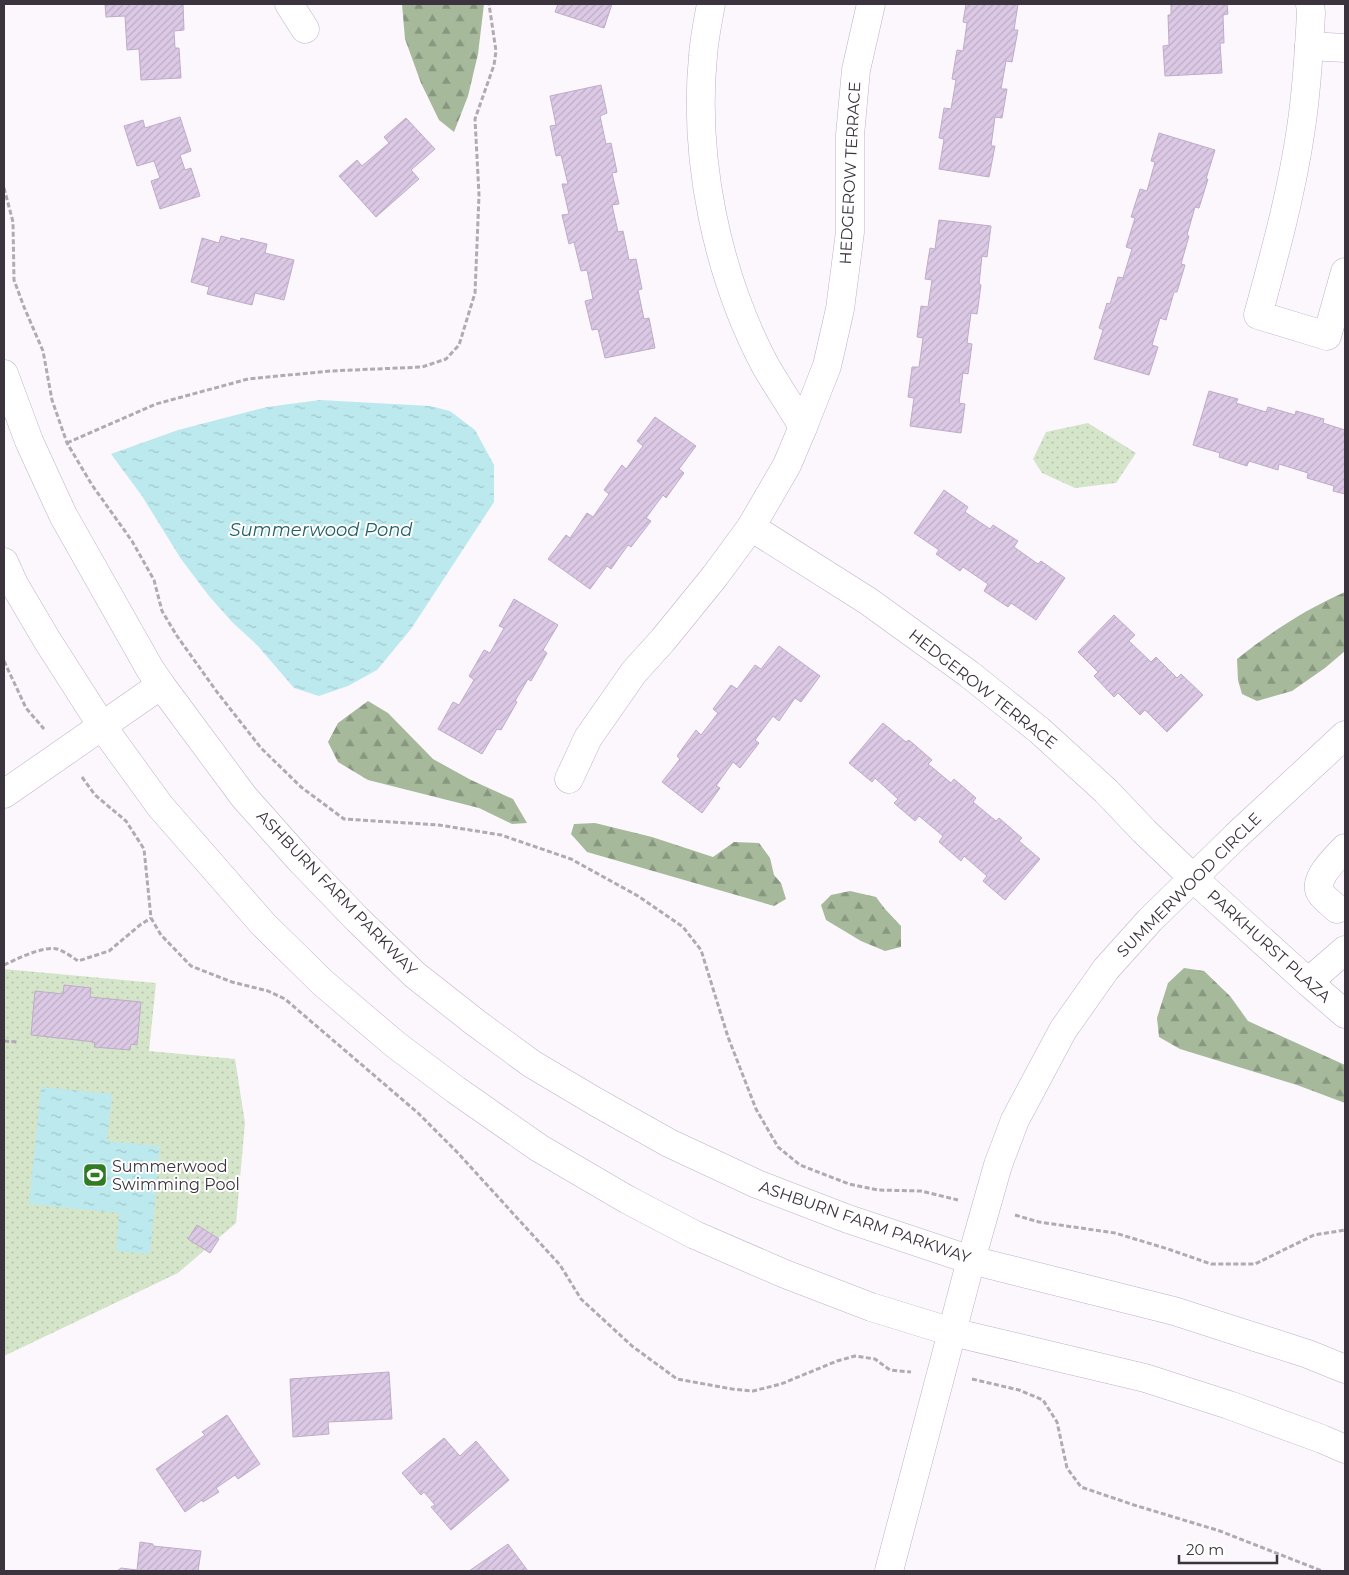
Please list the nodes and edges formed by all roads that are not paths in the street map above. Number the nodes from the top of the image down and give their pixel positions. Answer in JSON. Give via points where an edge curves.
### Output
{"nodes":[{"id":1,"x":289,"y":4,"type":"edge"},
{"id":2,"x":711,"y":4,"type":"edge"},
{"id":3,"x":871,"y":4,"type":"edge"},
{"id":4,"x":1310,"y":4,"type":"edge"},
{"id":5,"x":305,"y":29,"type":"dead end"},
{"id":6,"x":1309,"y":46,"type":"junction"},
{"id":7,"x":1345,"y":48,"type":"edge"},
{"id":8,"x":1345,"y":272,"type":"edge"},
{"id":9,"x":4,"y":374,"type":"edge"},
{"id":10,"x":803,"y":427,"type":"junction"},
{"id":11,"x":751,"y":527,"type":"junction"},
{"id":12,"x":4,"y":562,"type":"edge"},
{"id":13,"x":162,"y":684,"type":"junction"},
{"id":14,"x":102,"y":726,"type":"junction"},
{"id":15,"x":1345,"y":735,"type":"edge"},
{"id":16,"x":569,"y":779,"type":"dead end"},
{"id":17,"x":4,"y":794,"type":"edge"},
{"id":18,"x":1345,"y":848,"type":"edge"},
{"id":19,"x":1193,"y":878,"type":"junction"},
{"id":20,"x":1343,"y":909,"type":"edge"},
{"id":21,"x":1345,"y":950,"type":"edge"},
{"id":22,"x":1308,"y":982,"type":"junction"},
{"id":23,"x":1345,"y":1014,"type":"edge"},
{"id":24,"x":971,"y":1260,"type":"junction"},
{"id":25,"x":952,"y":1332,"type":"junction"},
{"id":26,"x":1345,"y":1369,"type":"edge"},
{"id":27,"x":1345,"y":1449,"type":"edge"},
{"id":28,"x":889,"y":1571,"type":"edge"}],
"edges":[{"from":1,"to":5,"type":"street"},
{"from":2,"to":10,"type":"street","via":[[702,56],[701,108],[709,201],[722,258],[742,313],[765,365]]},
{"from":3,"to":10,"type":"street","name":"HEDGEROW TERRACE","via":[[856,70],[850,135],[850,232],[840,309],[827,366]]},
{"from":4,"to":6,"type":"street"},
{"from":6,"to":7,"type":"street"},
{"from":6,"to":8,"type":"street","via":[[1299,139],[1283,225],[1258,315],[1327,336]]},
{"from":9,"to":13,"type":"street","name":"ASHBURN FARM PARKWAY","via":[[29,441],[63,515],[150,669]]},
{"from":10,"to":11,"type":"street","name":"HEDGEROW TERRACE","via":[[787,465]]},
{"from":11,"to":16,"type":"street","name":"HEDGEROW TERRACE","via":[[715,576],[634,672],[588,738]]},
{"from":11,"to":19,"type":"street","name":"HEDGEROW TERRACE","via":[[868,601],[969,674],[1039,730]]},
{"from":12,"to":14,"type":"street","via":[[47,640]]},
{"from":13,"to":14,"type":"street"},
{"from":13,"to":24,"type":"street","name":"ASHBURN FARM PARKWAY","via":[[244,797],[300,860],[415,975],[532,1064],[669,1143],[757,1184],[848,1219]]},
{"from":14,"to":17,"type":"street"},
{"from":14,"to":25,"type":"street","via":[[160,806],[264,924],[323,983],[396,1045],[456,1090],[539,1148],[695,1235],[871,1307]]},
{"from":15,"to":19,"type":"street","name":"SUMMERWOOD CIRCLE"},
{"from":18,"to":20,"type":"street","via":[[1323,873],[1319,883],[1320,894]]},
{"from":19,"to":22,"type":"street","name":"PARKHURST PLAZA"},
{"from":19,"to":24,"type":"street","name":"SUMMERWOOD CIRCLE","via":[[1106,969],[1063,1030],[1015,1120],[998,1165]]},
{"from":21,"to":22,"type":"street"},
{"from":22,"to":23,"type":"street","name":"PARKHURST PLAZA"},
{"from":24,"to":25,"type":"street","name":"SUMMERWOOD CIRCLE"},
{"from":24,"to":26,"type":"street","name":"ASHBURN FARM PARKWAY","via":[[1174,1311]]},
{"from":25,"to":27,"type":"street","via":[[1144,1378],[1229,1405]]},
{"from":25,"to":28,"type":"street","name":"SUMMERWOOD CIRCLE"}]}
